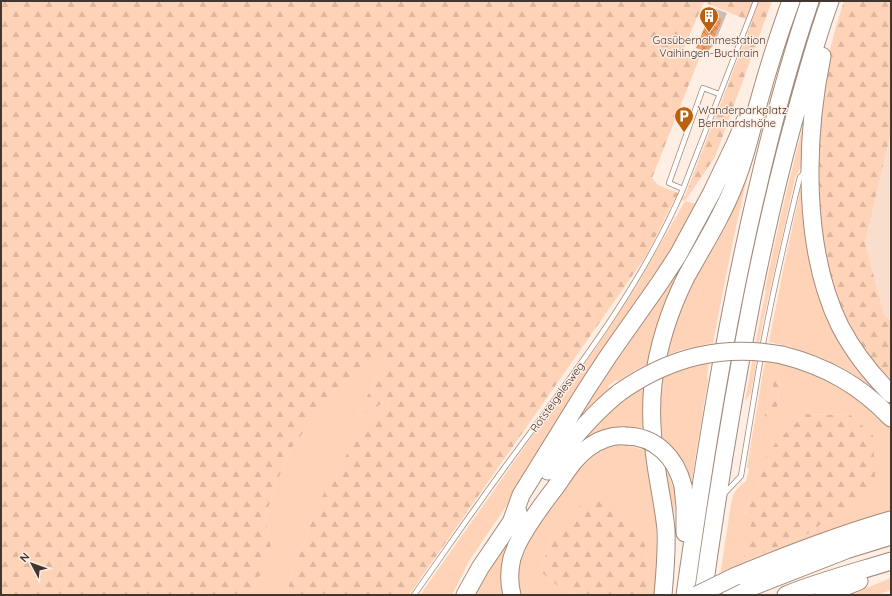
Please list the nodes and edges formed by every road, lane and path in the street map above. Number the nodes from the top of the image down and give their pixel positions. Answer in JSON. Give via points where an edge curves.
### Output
{"nodes":[{"id":1,"x":756,"y":1,"type":"edge"},
{"id":2,"x":791,"y":1,"type":"edge"},
{"id":3,"x":810,"y":1,"type":"edge"},
{"id":4,"x":830,"y":1,"type":"edge"},
{"id":5,"x":823,"y":20,"type":"junction"},
{"id":6,"x":768,"y":69,"type":"junction"},
{"id":7,"x":720,"y":94,"type":"junction"},
{"id":8,"x":810,"y":167,"type":"junction"},
{"id":9,"x":683,"y":189,"type":"junction"},
{"id":10,"x":891,"y":394,"type":"edge"},
{"id":11,"x":891,"y":418,"type":"edge"},
{"id":12,"x":717,"y":501,"type":"junction"},
{"id":13,"x":512,"y":520,"type":"junction"},
{"id":14,"x":891,"y":520,"type":"edge"},
{"id":15,"x":891,"y":536,"type":"edge"},
{"id":16,"x":689,"y":561,"type":"junction"},
{"id":17,"x":891,"y":561,"type":"edge"},
{"id":18,"x":734,"y":588,"type":"edge"},
{"id":19,"x":414,"y":595,"type":"edge"},
{"id":20,"x":465,"y":595,"type":"edge"},
{"id":21,"x":512,"y":595,"type":"edge"},
{"id":22,"x":663,"y":595,"type":"edge"},
{"id":23,"x":684,"y":595,"type":"edge"},
{"id":24,"x":697,"y":595,"type":"edge"},
{"id":25,"x":703,"y":595,"type":"edge"},
{"id":26,"x":786,"y":595,"type":"edge"},
{"id":27,"x":824,"y":595,"type":"edge"}],
"edges":[{"from":1,"to":7,"type":"lane","name":"Rotsteigelesweg"},
{"from":2,"to":6,"type":"highway"},
{"from":3,"to":16,"type":"highway","via":[[784,86],[746,239],[727,330]]},
{"from":4,"to":5,"type":"highway"},
{"from":5,"to":8,"type":"highway","via":[[825,42],[814,106]]},
{"from":5,"to":12,"type":"highway","via":[[789,137],[766,234],[740,362]]},
{"from":6,"to":13,"type":"highway","via":[[757,85],[735,144],[694,226],[659,284],[597,373],[521,495]]},
{"from":6,"to":22,"type":"highway","via":[[737,178],[718,220],[679,292],[665,326],[657,356],[651,421],[666,530]]},
{"from":7,"to":9,"type":"lane","name":"Rotsteigelesweg"},
{"from":7,"to":9,"type":"lane","via":[[703,88],[669,183]]},
{"from":8,"to":10,"type":"highway","via":[[816,242],[832,306],[857,354]]},
{"from":8,"to":12,"type":"lane","via":[[800,177],[769,311],[741,476]]},
{"from":9,"to":19,"type":"lane","name":"Rotsteigelesweg","via":[[642,271],[616,312]]},
{"from":11,"to":13,"type":"highway","bridge":true,"via":[[874,401],[848,382],[816,365],[782,355],[749,351],[715,353],[690,358],[654,371],[620,392],[598,411],[552,465]]},
{"from":12,"to":25,"type":"highway"},
{"from":13,"to":20,"type":"highway"},
{"from":14,"to":18,"type":"highway","via":[[814,545]]},
{"from":15,"to":18,"type":"highway"},
{"from":16,"to":21,"type":"highway","bridge":true,"via":[[683,486],[674,463],[658,446],[645,439],[615,436],[594,444],[581,454],[530,522],[512,557]]},
{"from":16,"to":23,"type":"highway"},
{"from":17,"to":26,"type":"highway"},
{"from":17,"to":27,"type":"highway","via":[[870,576]]},
{"from":18,"to":24,"type":"highway","bridge":true}]}
